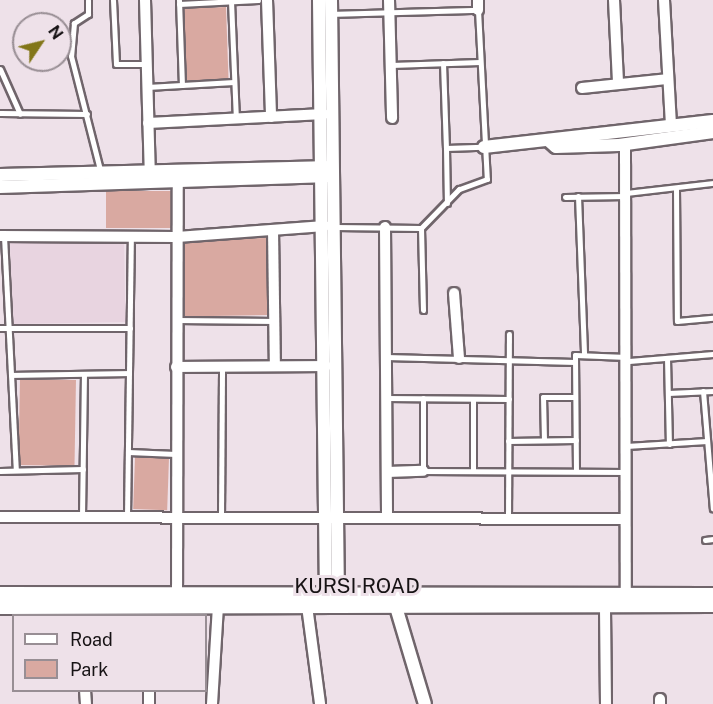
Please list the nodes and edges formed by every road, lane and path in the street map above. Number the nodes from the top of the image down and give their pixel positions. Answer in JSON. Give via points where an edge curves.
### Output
{"nodes":[{"id":1,"x":88,"y":0,"type":"edge"},
{"id":2,"x":113,"y":0,"type":"edge"},
{"id":3,"x":145,"y":0,"type":"edge"},
{"id":4,"x":258,"y":0,"type":"edge"},
{"id":5,"x":267,"y":0,"type":"edge"},
{"id":6,"x":319,"y":0,"type":"edge"},
{"id":7,"x":331,"y":0,"type":"edge"},
{"id":8,"x":389,"y":0,"type":"edge"},
{"id":9,"x":614,"y":0,"type":"edge"},
{"id":10,"x":664,"y":0,"type":"edge"},
{"id":11,"x":231,"y":1,"type":"edge"},
{"id":12,"x":179,"y":2,"type":"edge"},
{"id":13,"x":478,"y":5,"type":"edge"},
{"id":14,"x":389,"y":12,"type":"junction"},
{"id":15,"x":326,"y":14,"type":"junction"},
{"id":16,"x":480,"y":62,"type":"junction"},
{"id":17,"x":443,"y":63,"type":"junction"},
{"id":18,"x":147,"y":64,"type":"junction"},
{"id":19,"x":391,"y":65,"type":"junction"},
{"id":20,"x":0,"y":69,"type":"edge"},
{"id":21,"x":667,"y":80,"type":"junction"},
{"id":22,"x":234,"y":82,"type":"junction"},
{"id":23,"x":618,"y":83,"type":"junction"},
{"id":24,"x":182,"y":85,"type":"junction"},
{"id":25,"x":147,"y":87,"type":"junction"},
{"id":26,"x":582,"y":88,"type":"dead end"},
{"id":27,"x":0,"y":113,"type":"edge"},
{"id":28,"x":20,"y":114,"type":"junction"},
{"id":29,"x":87,"y":114,"type":"junction"},
{"id":30,"x":324,"y":114,"type":"junction"},
{"id":31,"x":271,"y":117,"type":"junction"},
{"id":32,"x":392,"y":118,"type":"dead end"},
{"id":33,"x":236,"y":119,"type":"junction"},
{"id":34,"x":713,"y":121,"type":"edge"},
{"id":35,"x":148,"y":123,"type":"junction"},
{"id":36,"x":671,"y":126,"type":"junction"},
{"id":37,"x":713,"y":132,"type":"edge"},
{"id":38,"x":549,"y":141,"type":"junction"},
{"id":39,"x":625,"y":144,"type":"junction"},
{"id":40,"x":446,"y":147,"type":"junction"},
{"id":41,"x":484,"y":147,"type":"junction"},
{"id":42,"x":329,"y":171,"type":"junction"},
{"id":43,"x":0,"y":175,"type":"edge"},
{"id":44,"x":150,"y":175,"type":"junction"},
{"id":45,"x":101,"y":176,"type":"junction"},
{"id":46,"x":178,"y":178,"type":"junction"},
{"id":47,"x":713,"y":183,"type":"edge"},
{"id":48,"x":0,"y":187,"type":"edge"},
{"id":49,"x":676,"y":188,"type":"junction"},
{"id":50,"x":626,"y":195,"type":"junction"},
{"id":51,"x":565,"y":196,"type":"dead end"},
{"id":52,"x":578,"y":196,"type":"junction"},
{"id":53,"x":447,"y":204,"type":"junction"},
{"id":54,"x":330,"y":227,"type":"junction"},
{"id":55,"x":385,"y":227,"type":"junction"},
{"id":56,"x":421,"y":228,"type":"junction"},
{"id":57,"x":273,"y":230,"type":"junction"},
{"id":58,"x":2,"y":236,"type":"edge"},
{"id":59,"x":131,"y":237,"type":"junction"},
{"id":60,"x":177,"y":237,"type":"junction"},
{"id":61,"x":454,"y":293,"type":"dead end"},
{"id":62,"x":423,"y":310,"type":"dead end"},
{"id":63,"x":713,"y":318,"type":"edge"},
{"id":64,"x":177,"y":320,"type":"junction"},
{"id":65,"x":275,"y":321,"type":"junction"},
{"id":66,"x":0,"y":328,"type":"edge"},
{"id":67,"x":9,"y":328,"type":"junction"},
{"id":68,"x":130,"y":328,"type":"junction"},
{"id":69,"x":509,"y":334,"type":"dead end"},
{"id":70,"x":713,"y":354,"type":"edge"},
{"id":71,"x":584,"y":355,"type":"junction"},
{"id":72,"x":386,"y":357,"type":"junction"},
{"id":73,"x":459,"y":358,"type":"junction"},
{"id":74,"x":667,"y":358,"type":"junction"},
{"id":75,"x":629,"y":359,"type":"junction"},
{"id":76,"x":509,"y":362,"type":"junction"},
{"id":77,"x":575,"y":362,"type":"junction"},
{"id":78,"x":275,"y":366,"type":"junction"},
{"id":79,"x":326,"y":366,"type":"junction"},
{"id":80,"x":176,"y":367,"type":"junction"},
{"id":81,"x":222,"y":367,"type":"junction"},
{"id":82,"x":129,"y":373,"type":"junction"},
{"id":83,"x":84,"y":374,"type":"junction"},
{"id":84,"x":11,"y":375,"type":"junction"},
{"id":85,"x":713,"y":391,"type":"edge"},
{"id":86,"x":703,"y":392,"type":"junction"},
{"id":87,"x":668,"y":393,"type":"junction"},
{"id":88,"x":576,"y":397,"type":"junction"},
{"id":89,"x":386,"y":398,"type":"junction"},
{"id":90,"x":423,"y":398,"type":"junction"},
{"id":91,"x":473,"y":399,"type":"junction"},
{"id":92,"x":509,"y":399,"type":"junction"},
{"id":93,"x":709,"y":439,"type":"edge"},
{"id":94,"x":544,"y":440,"type":"junction"},
{"id":95,"x":576,"y":440,"type":"junction"},
{"id":96,"x":508,"y":441,"type":"junction"},
{"id":97,"x":669,"y":444,"type":"junction"},
{"id":98,"x":626,"y":446,"type":"junction"},
{"id":99,"x":128,"y":452,"type":"junction"},
{"id":100,"x":176,"y":454,"type":"junction"},
{"id":101,"x":83,"y":469,"type":"junction"},
{"id":102,"x":16,"y":470,"type":"junction"},
{"id":103,"x":0,"y":471,"type":"edge"},
{"id":104,"x":423,"y":471,"type":"junction"},
{"id":105,"x":473,"y":471,"type":"junction"},
{"id":106,"x":576,"y":471,"type":"junction"},
{"id":107,"x":387,"y":472,"type":"junction"},
{"id":108,"x":508,"y":472,"type":"junction"},
{"id":109,"x":624,"y":472,"type":"junction"},
{"id":110,"x":711,"y":474,"type":"edge"},
{"id":111,"x":713,"y":509,"type":"edge"},
{"id":112,"x":82,"y":516,"type":"junction"},
{"id":113,"x":127,"y":516,"type":"junction"},
{"id":114,"x":175,"y":516,"type":"junction"},
{"id":115,"x":221,"y":516,"type":"junction"},
{"id":116,"x":332,"y":516,"type":"junction"},
{"id":117,"x":387,"y":516,"type":"junction"},
{"id":118,"x":0,"y":517,"type":"edge"},
{"id":119,"x":508,"y":517,"type":"junction"},
{"id":120,"x":625,"y":519,"type":"junction"},
{"id":121,"x":713,"y":539,"type":"edge"},
{"id":122,"x":705,"y":540,"type":"dead end"},
{"id":123,"x":0,"y":594,"type":"edge"},
{"id":124,"x":626,"y":594,"type":"junction"},
{"id":125,"x":713,"y":595,"type":"edge"},
{"id":126,"x":176,"y":600,"type":"junction"},
{"id":127,"x":332,"y":601,"type":"junction"},
{"id":128,"x":713,"y":605,"type":"edge"},
{"id":129,"x":218,"y":606,"type":"junction"},
{"id":130,"x":307,"y":606,"type":"junction"},
{"id":131,"x":0,"y":607,"type":"edge"},
{"id":132,"x":396,"y":607,"type":"junction"},
{"id":133,"x":605,"y":609,"type":"junction"},
{"id":134,"x":147,"y":610,"type":"edge"},
{"id":135,"x":84,"y":611,"type":"edge"},
{"id":136,"x":212,"y":704,"type":"edge"},
{"id":137,"x":320,"y":704,"type":"edge"},
{"id":138,"x":425,"y":704,"type":"edge"},
{"id":139,"x":606,"y":704,"type":"edge"}],
"edges":[{"from":1,"to":29,"type":"lane","via":[[88,14],[77,18],[71,38],[76,87]]},
{"from":2,"to":18,"type":"lane","via":[[116,64]]},
{"from":3,"to":18,"type":"street"},
{"from":4,"to":11,"type":"lane"},
{"from":5,"to":31,"type":"street"},
{"from":6,"to":15,"type":"street"},
{"from":7,"to":15,"type":"street"},
{"from":8,"to":14,"type":"street"},
{"from":9,"to":23,"type":"street"},
{"from":10,"to":21,"type":"street"},
{"from":11,"to":12,"type":"lane"},
{"from":11,"to":22,"type":"lane"},
{"from":12,"to":24,"type":"lane"},
{"from":13,"to":14,"type":"lane"},
{"from":13,"to":16,"type":"lane"},
{"from":14,"to":15,"type":"lane"},
{"from":14,"to":19,"type":"street"},
{"from":15,"to":30,"type":"street"},
{"from":15,"to":42,"type":"street"},
{"from":16,"to":17,"type":"lane"},
{"from":16,"to":41,"type":"lane"},
{"from":17,"to":19,"type":"lane"},
{"from":17,"to":40,"type":"lane"},
{"from":18,"to":25,"type":"street"},
{"from":19,"to":32,"type":"street"},
{"from":20,"to":28,"type":"lane"},
{"from":21,"to":23,"type":"street"},
{"from":21,"to":36,"type":"street"},
{"from":22,"to":24,"type":"lane"},
{"from":22,"to":33,"type":"lane"},
{"from":23,"to":26,"type":"street"},
{"from":24,"to":25,"type":"lane"},
{"from":25,"to":35,"type":"street"},
{"from":27,"to":28,"type":"lane"},
{"from":28,"to":29,"type":"lane"},
{"from":29,"to":45,"type":"lane"},
{"from":30,"to":31,"type":"street"},
{"from":30,"to":42,"type":"street"},
{"from":31,"to":33,"type":"street"},
{"from":33,"to":35,"type":"street"},
{"from":34,"to":36,"type":"street"},
{"from":35,"to":44,"type":"street"},
{"from":36,"to":38,"type":"street","via":[[555,135]]},
{"from":37,"to":39,"type":"street"},
{"from":38,"to":39,"type":"street","via":[[556,147]]},
{"from":38,"to":41,"type":"street"},
{"from":39,"to":50,"type":"street"},
{"from":40,"to":41,"type":"lane"},
{"from":40,"to":53,"type":"lane"},
{"from":41,"to":53,"type":"lane","via":[[486,179],[459,189]]},
{"from":42,"to":46,"type":"street"},
{"from":42,"to":54,"type":"street"},
{"from":43,"to":45,"type":"street"},
{"from":44,"to":45,"type":"street"},
{"from":44,"to":46,"type":"street"},
{"from":46,"to":48,"type":"street"},
{"from":46,"to":60,"type":"street"},
{"from":47,"to":49,"type":"lane"},
{"from":49,"to":50,"type":"lane"},
{"from":49,"to":63,"type":"lane","via":[[677,321]]},
{"from":50,"to":52,"type":"lane"},
{"from":50,"to":75,"type":"street"},
{"from":51,"to":52,"type":"lane"},
{"from":52,"to":71,"type":"lane"},
{"from":53,"to":56,"type":"lane"},
{"from":54,"to":55,"type":"lane"},
{"from":54,"to":57,"type":"street"},
{"from":54,"to":79,"type":"street"},
{"from":54,"to":116,"type":"street"},
{"from":55,"to":56,"type":"lane"},
{"from":55,"to":72,"type":"street"},
{"from":56,"to":62,"type":"lane"},
{"from":57,"to":60,"type":"street"},
{"from":57,"to":65,"type":"street"},
{"from":58,"to":59,"type":"street"},
{"from":58,"to":67,"type":"lane"},
{"from":59,"to":60,"type":"street"},
{"from":59,"to":68,"type":"lane"},
{"from":60,"to":64,"type":"street"},
{"from":61,"to":73,"type":"street"},
{"from":64,"to":65,"type":"lane"},
{"from":64,"to":80,"type":"street"},
{"from":65,"to":78,"type":"street"},
{"from":66,"to":67,"type":"lane"},
{"from":67,"to":68,"type":"lane"},
{"from":67,"to":84,"type":"lane"},
{"from":68,"to":82,"type":"lane"},
{"from":69,"to":76,"type":"lane"},
{"from":70,"to":74,"type":"lane"},
{"from":71,"to":75,"type":"lane"},
{"from":71,"to":77,"type":"lane","via":[[575,355]]},
{"from":72,"to":73,"type":"lane"},
{"from":72,"to":89,"type":"street"},
{"from":73,"to":76,"type":"lane"},
{"from":74,"to":75,"type":"lane"},
{"from":74,"to":87,"type":"lane"},
{"from":75,"to":98,"type":"street"},
{"from":76,"to":77,"type":"lane"},
{"from":76,"to":92,"type":"lane"},
{"from":77,"to":88,"type":"lane"},
{"from":78,"to":79,"type":"street"},
{"from":78,"to":81,"type":"street"},
{"from":79,"to":116,"type":"street"},
{"from":80,"to":81,"type":"street"},
{"from":80,"to":100,"type":"street"},
{"from":81,"to":115,"type":"lane"},
{"from":82,"to":83,"type":"lane"},
{"from":82,"to":99,"type":"lane"},
{"from":83,"to":84,"type":"lane"},
{"from":83,"to":101,"type":"lane"},
{"from":84,"to":102,"type":"lane"},
{"from":85,"to":86,"type":"lane"},
{"from":86,"to":87,"type":"lane"},
{"from":86,"to":93,"type":"lane"},
{"from":87,"to":97,"type":"lane"},
{"from":88,"to":94,"type":"lane","via":[[543,397]]},
{"from":88,"to":95,"type":"lane"},
{"from":89,"to":90,"type":"lane"},
{"from":89,"to":107,"type":"street"},
{"from":90,"to":91,"type":"lane"},
{"from":90,"to":104,"type":"lane"},
{"from":91,"to":92,"type":"lane"},
{"from":91,"to":105,"type":"lane"},
{"from":92,"to":96,"type":"lane"},
{"from":93,"to":97,"type":"lane"},
{"from":93,"to":110,"type":"lane"},
{"from":94,"to":95,"type":"lane"},
{"from":94,"to":96,"type":"lane"},
{"from":95,"to":106,"type":"lane"},
{"from":96,"to":108,"type":"lane"},
{"from":97,"to":98,"type":"lane"},
{"from":98,"to":109,"type":"street"},
{"from":99,"to":100,"type":"lane"},
{"from":99,"to":113,"type":"lane"},
{"from":100,"to":114,"type":"street"},
{"from":101,"to":102,"type":"lane"},
{"from":101,"to":112,"type":"lane"},
{"from":102,"to":103,"type":"lane"},
{"from":104,"to":105,"type":"lane"},
{"from":104,"to":107,"type":"street"},
{"from":105,"to":108,"type":"lane"},
{"from":106,"to":108,"type":"lane"},
{"from":106,"to":109,"type":"lane"},
{"from":107,"to":117,"type":"street"},
{"from":108,"to":119,"type":"lane"},
{"from":109,"to":120,"type":"street"},
{"from":110,"to":111,"type":"lane"},
{"from":112,"to":113,"type":"street"},
{"from":112,"to":118,"type":"street"},
{"from":113,"to":114,"type":"street"},
{"from":114,"to":115,"type":"street"},
{"from":114,"to":126,"type":"street"},
{"from":115,"to":116,"type":"street"},
{"from":116,"to":117,"type":"street"},
{"from":116,"to":127,"type":"street"},
{"from":117,"to":119,"type":"street"},
{"from":119,"to":120,"type":"street"},
{"from":120,"to":124,"type":"street"},
{"from":121,"to":122,"type":"lane"},
{"from":123,"to":126,"type":"main road","name":"KURSI ROAD"},
{"from":124,"to":125,"type":"main road","name":"KURSI ROAD"},
{"from":124,"to":127,"type":"main road","name":"KURSI ROAD"},
{"from":126,"to":127,"type":"main road","name":"KURSI ROAD"},
{"from":126,"to":129,"type":"main road","name":"KURSI ROAD"},
{"from":126,"to":134,"type":"main road","name":"KURSI ROAD"},
{"from":127,"to":130,"type":"main road","name":"KURSI ROAD"},
{"from":127,"to":132,"type":"main road","name":"KURSI ROAD"},
{"from":128,"to":133,"type":"main road","name":"KURSI ROAD"},
{"from":129,"to":130,"type":"main road","name":"KURSI ROAD"},
{"from":129,"to":136,"type":"street"},
{"from":130,"to":137,"type":"street"},
{"from":131,"to":135,"type":"main road","name":"KURSI ROAD"},
{"from":132,"to":133,"type":"main road","name":"KURSI ROAD"},
{"from":132,"to":138,"type":"street"},
{"from":133,"to":139,"type":"street"},
{"from":134,"to":135,"type":"main road","name":"KURSI ROAD"}]}
